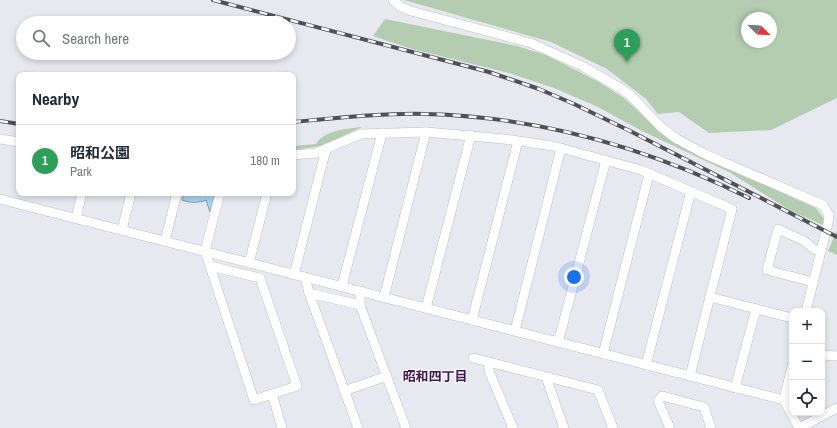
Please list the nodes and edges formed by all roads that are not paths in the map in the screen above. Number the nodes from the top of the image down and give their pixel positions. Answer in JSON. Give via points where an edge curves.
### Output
{"nodes":[{"id":1,"x":393,"y":0,"type":"edge"},
{"id":2,"x":426,"y":132,"type":"junction"},
{"id":3,"x":382,"y":133,"type":"junction"},
{"id":4,"x":471,"y":135,"type":"junction"},
{"id":5,"x":0,"y":139,"type":"edge"},
{"id":6,"x":518,"y":141,"type":"junction"},
{"id":7,"x":16,"y":142,"type":"edge"},
{"id":8,"x":561,"y":148,"type":"junction"},
{"id":9,"x":326,"y":149,"type":"junction"},
{"id":10,"x":296,"y":155,"type":"edge"},
{"id":11,"x":606,"y":160,"type":"junction"},
{"id":12,"x":649,"y":174,"type":"junction"},
{"id":13,"x":691,"y":190,"type":"junction"},
{"id":14,"x":81,"y":196,"type":"edge"},
{"id":15,"x":130,"y":196,"type":"edge"},
{"id":16,"x":176,"y":196,"type":"edge"},
{"id":17,"x":219,"y":196,"type":"edge"},
{"id":18,"x":266,"y":196,"type":"edge"},
{"id":19,"x":0,"y":199,"type":"edge"},
{"id":20,"x":76,"y":218,"type":"junction"},
{"id":21,"x":122,"y":230,"type":"junction"},
{"id":22,"x":165,"y":241,"type":"junction"},
{"id":23,"x":205,"y":251,"type":"junction"},
{"id":24,"x":821,"y":251,"type":"junction"},
{"id":25,"x":253,"y":264,"type":"junction"},
{"id":26,"x":210,"y":266,"type":"junction"},
{"id":27,"x":294,"y":275,"type":"junction"},
{"id":28,"x":305,"y":277,"type":"junction"},
{"id":29,"x":260,"y":278,"type":"junction"},
{"id":30,"x":813,"y":282,"type":"junction"},
{"id":31,"x":342,"y":286,"type":"junction"},
{"id":32,"x":360,"y":291,"type":"junction"},
{"id":33,"x":309,"y":293,"type":"junction"},
{"id":34,"x":384,"y":297,"type":"junction"},
{"id":35,"x":710,"y":297,"type":"junction"},
{"id":36,"x":360,"y":304,"type":"junction"},
{"id":37,"x":426,"y":308,"type":"junction"},
{"id":38,"x":807,"y":308,"type":"edge"},
{"id":39,"x":756,"y":309,"type":"junction"},
{"id":40,"x":789,"y":317,"type":"edge"},
{"id":41,"x":472,"y":320,"type":"junction"},
{"id":42,"x":514,"y":331,"type":"junction"},
{"id":43,"x":558,"y":342,"type":"junction"},
{"id":44,"x":603,"y":354,"type":"junction"},
{"id":45,"x":825,"y":354,"type":"edge"},
{"id":46,"x":837,"y":356,"type":"edge"},
{"id":47,"x":473,"y":358,"type":"dead end"},
{"id":48,"x":489,"y":362,"type":"junction"},
{"id":49,"x":646,"y":365,"type":"junction"},
{"id":50,"x":387,"y":376,"type":"junction"},
{"id":51,"x":690,"y":376,"type":"junction"},
{"id":52,"x":546,"y":377,"type":"junction"},
{"id":53,"x":789,"y":379,"type":"edge"},
{"id":54,"x":735,"y":388,"type":"junction"},
{"id":55,"x":344,"y":392,"type":"junction"},
{"id":56,"x":272,"y":394,"type":"junction"},
{"id":57,"x":784,"y":400,"type":"junction"},
{"id":58,"x":837,"y":408,"type":"edge"},
{"id":59,"x":797,"y":427,"type":"edge"},
{"id":60,"x":282,"y":428,"type":"edge"},
{"id":61,"x":358,"y":428,"type":"edge"},
{"id":62,"x":406,"y":428,"type":"edge"},
{"id":63,"x":513,"y":428,"type":"edge"},
{"id":64,"x":564,"y":428,"type":"edge"},
{"id":65,"x":613,"y":428,"type":"edge"},
{"id":66,"x":670,"y":428,"type":"edge"},
{"id":67,"x":711,"y":428,"type":"edge"}],
"edges":[{"from":1,"to":24,"type":"street","via":[[411,11],[531,43],[554,52],[630,95],[662,128],[677,139],[707,155],[823,205],[829,215]]},
{"from":2,"to":3,"type":"street"},
{"from":2,"to":4,"type":"street"},
{"from":2,"to":34,"type":"street"},
{"from":3,"to":9,"type":"street","via":[[361,134]]},
{"from":3,"to":31,"type":"street"},
{"from":4,"to":6,"type":"street"},
{"from":4,"to":37,"type":"street"},
{"from":5,"to":7,"type":"street"},
{"from":6,"to":8,"type":"street"},
{"from":6,"to":41,"type":"street"},
{"from":8,"to":11,"type":"street"},
{"from":8,"to":42,"type":"street"},
{"from":9,"to":10,"type":"street","via":[[316,153]]},
{"from":9,"to":27,"type":"street"},
{"from":11,"to":12,"type":"street"},
{"from":11,"to":43,"type":"street"},
{"from":12,"to":13,"type":"street"},
{"from":12,"to":44,"type":"street"},
{"from":13,"to":35,"type":"street","via":[[732,209]]},
{"from":13,"to":49,"type":"street"},
{"from":14,"to":20,"type":"street"},
{"from":15,"to":21,"type":"street"},
{"from":16,"to":22,"type":"street"},
{"from":17,"to":23,"type":"street"},
{"from":18,"to":25,"type":"street"},
{"from":19,"to":20,"type":"street"},
{"from":20,"to":21,"type":"street"},
{"from":21,"to":22,"type":"street"},
{"from":22,"to":23,"type":"street"},
{"from":23,"to":25,"type":"street"},
{"from":23,"to":26,"type":"street"},
{"from":24,"to":30,"type":"street"},
{"from":24,"to":30,"type":"street","via":[[778,229],[768,270]]},
{"from":25,"to":27,"type":"street"},
{"from":25,"to":29,"type":"street"},
{"from":26,"to":29,"type":"street"},
{"from":26,"to":56,"type":"street","via":[[254,400]]},
{"from":27,"to":28,"type":"street"},
{"from":28,"to":31,"type":"street"},
{"from":28,"to":33,"type":"street"},
{"from":29,"to":56,"type":"street","via":[[297,386]]},
{"from":30,"to":38,"type":"street"},
{"from":31,"to":32,"type":"street"},
{"from":32,"to":34,"type":"street"},
{"from":32,"to":36,"type":"street"},
{"from":33,"to":36,"type":"street"},
{"from":33,"to":55,"type":"street"},
{"from":34,"to":37,"type":"street"},
{"from":35,"to":39,"type":"street"},
{"from":35,"to":51,"type":"street"},
{"from":36,"to":50,"type":"street"},
{"from":37,"to":41,"type":"street"},
{"from":39,"to":40,"type":"street"},
{"from":39,"to":54,"type":"street"},
{"from":41,"to":42,"type":"street"},
{"from":42,"to":43,"type":"street"},
{"from":43,"to":44,"type":"street"},
{"from":44,"to":49,"type":"street"},
{"from":45,"to":46,"type":"street"},
{"from":47,"to":48,"type":"street"},
{"from":48,"to":52,"type":"street"},
{"from":48,"to":63,"type":"street","via":[[489,371]]},
{"from":49,"to":51,"type":"street"},
{"from":50,"to":55,"type":"street"},
{"from":50,"to":62,"type":"street"},
{"from":51,"to":54,"type":"street"},
{"from":52,"to":64,"type":"street"},
{"from":52,"to":65,"type":"street","via":[[598,390]]},
{"from":53,"to":57,"type":"street"},
{"from":54,"to":57,"type":"street"},
{"from":55,"to":61,"type":"street"},
{"from":56,"to":60,"type":"street"},
{"from":57,"to":59,"type":"street"},
{"from":58,"to":59,"type":"street"},
{"from":66,"to":67,"type":"street","via":[[658,400],[662,396],[704,407]]}]}
